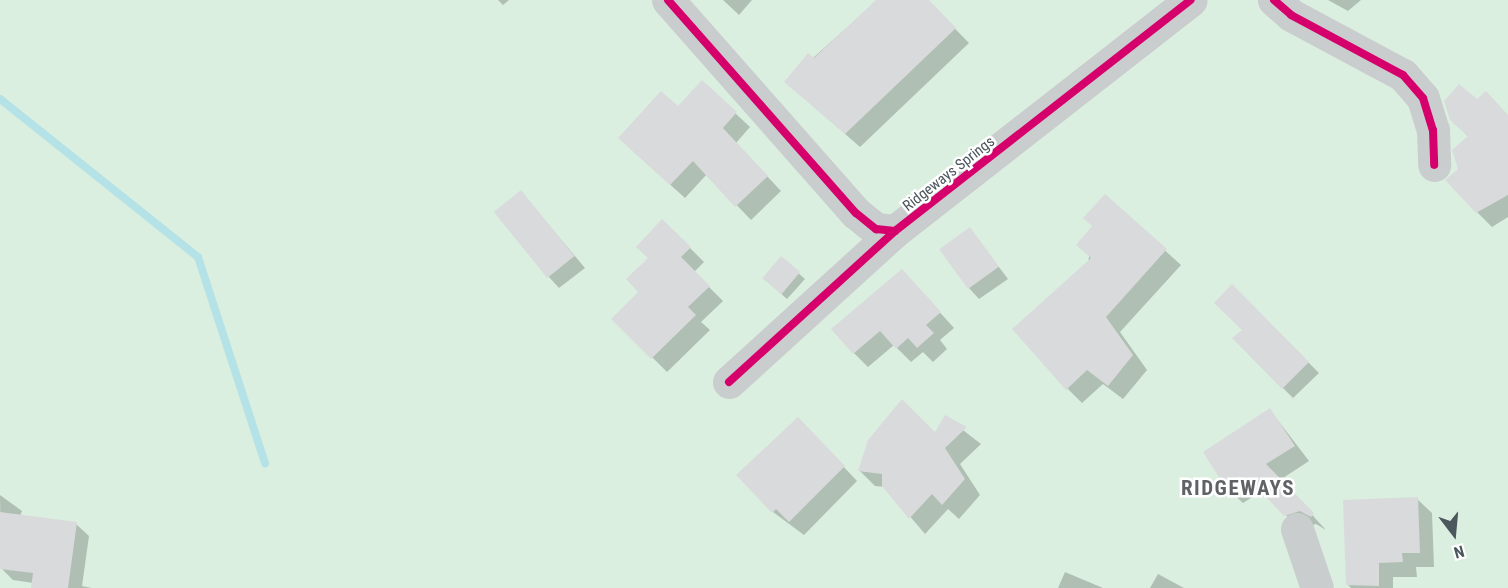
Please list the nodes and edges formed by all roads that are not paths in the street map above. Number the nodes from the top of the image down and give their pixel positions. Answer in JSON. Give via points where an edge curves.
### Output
{"nodes":[{"id":1,"x":668,"y":0,"type":"edge"},
{"id":2,"x":1191,"y":0,"type":"edge"},
{"id":3,"x":1274,"y":0,"type":"edge"},
{"id":4,"x":1434,"y":165,"type":"dead end"},
{"id":5,"x":895,"y":231,"type":"junction"},
{"id":6,"x":729,"y":382,"type":"dead end"},
{"id":7,"x":1298,"y":529,"type":"dead end"},
{"id":8,"x":1317,"y":588,"type":"edge"}],
"edges":[{"from":1,"to":5,"type":"street","name":"Ridgeways Springs","via":[[856,213],[876,229]]},
{"from":2,"to":5,"type":"street","name":"Ridgeways Springs"},
{"from":3,"to":4,"type":"street","via":[[1291,15],[1403,75],[1423,98],[1433,130]]},
{"from":5,"to":6,"type":"street"},
{"from":7,"to":8,"type":"street"}]}
